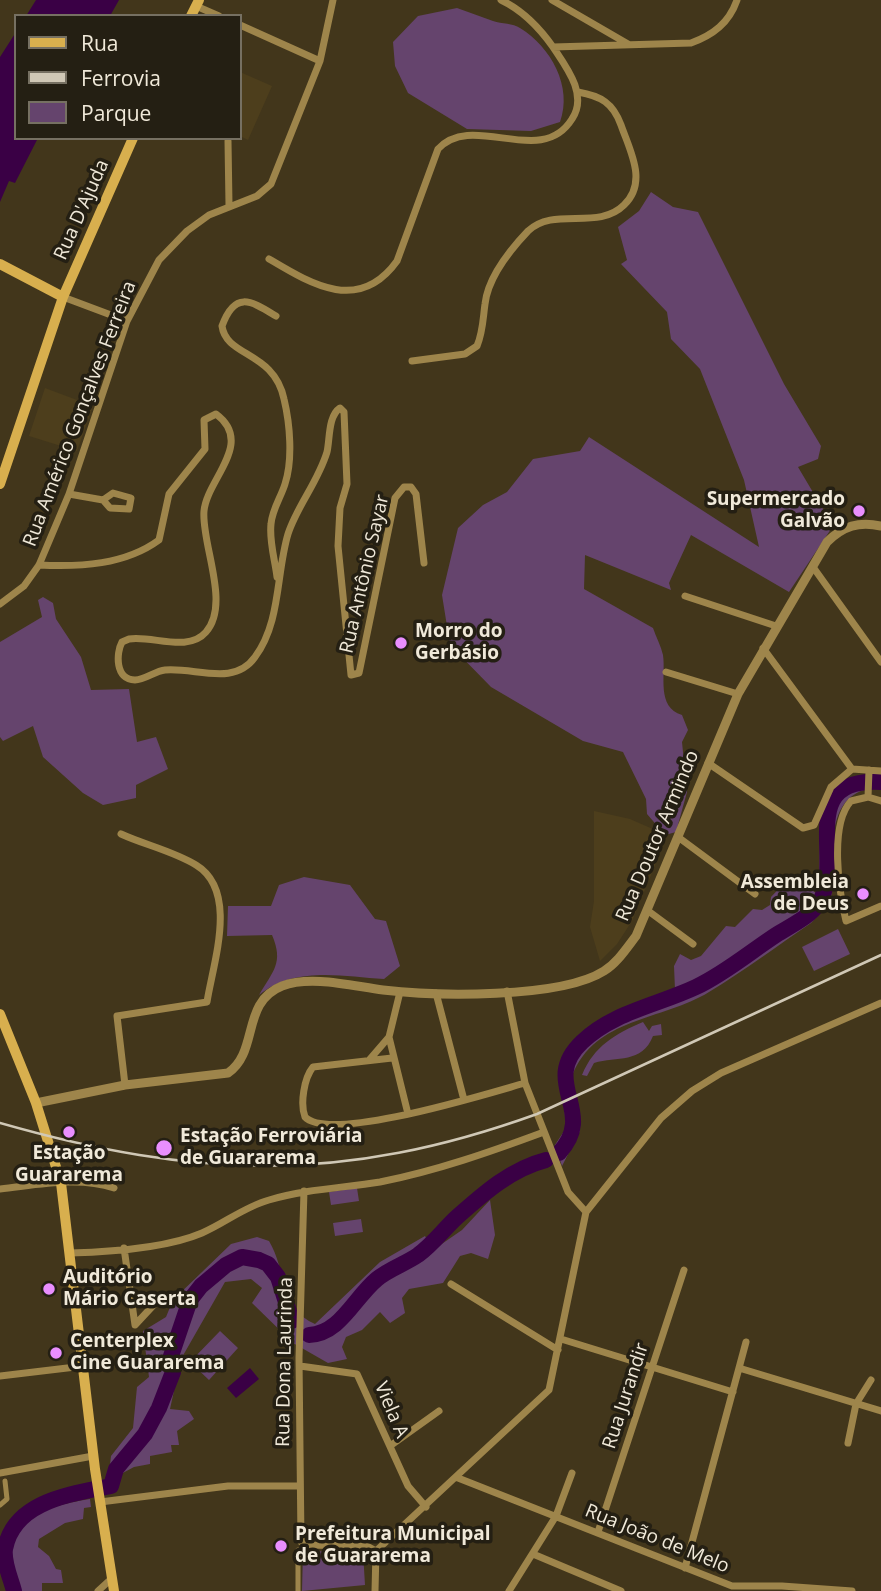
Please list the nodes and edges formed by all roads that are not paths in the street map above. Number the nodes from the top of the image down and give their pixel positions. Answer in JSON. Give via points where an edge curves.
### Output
{"nodes":[{"id":1,"x":333,"y":0,"type":"edge"},
{"id":2,"x":501,"y":0,"type":"edge"},
{"id":3,"x":552,"y":0,"type":"edge"},
{"id":4,"x":737,"y":0,"type":"edge"},
{"id":5,"x":195,"y":7,"type":"edge"},
{"id":6,"x":214,"y":14,"type":"edge"},
{"id":7,"x":242,"y":26,"type":"edge"},
{"id":8,"x":628,"y":44,"type":"junction"},
{"id":9,"x":553,"y":47,"type":"junction"},
{"id":10,"x":320,"y":61,"type":"junction"},
{"id":11,"x":579,"y":96,"type":"junction"},
{"id":12,"x":132,"y":140,"type":"edge"},
{"id":13,"x":228,"y":141,"type":"dead end"},
{"id":14,"x":229,"y":205,"type":"junction"},
{"id":15,"x":269,"y":259,"type":"dead end"},
{"id":16,"x":0,"y":264,"type":"edge"},
{"id":17,"x":64,"y":297,"type":"junction"},
{"id":18,"x":276,"y":316,"type":"dead end"},
{"id":19,"x":128,"y":321,"type":"junction"},
{"id":20,"x":412,"y":361,"type":"dead end"},
{"id":21,"x":0,"y":484,"type":"edge"},
{"id":22,"x":69,"y":494,"type":"junction"},
{"id":23,"x":103,"y":500,"type":"dead end"},
{"id":24,"x":881,"y":526,"type":"edge"},
{"id":25,"x":425,"y":563,"type":"dead end"},
{"id":26,"x":39,"y":565,"type":"junction"},
{"id":27,"x":813,"y":567,"type":"junction"},
{"id":28,"x":278,"y":585,"type":"junction"},
{"id":29,"x":685,"y":596,"type":"dead end"},
{"id":30,"x":0,"y":604,"type":"edge"},
{"id":31,"x":776,"y":626,"type":"junction"},
{"id":32,"x":763,"y":648,"type":"junction"},
{"id":33,"x":881,"y":662,"type":"edge"},
{"id":34,"x":666,"y":672,"type":"dead end"},
{"id":35,"x":738,"y":694,"type":"junction"},
{"id":36,"x":708,"y":763,"type":"junction"},
{"id":37,"x":852,"y":769,"type":"junction"},
{"id":38,"x":881,"y":771,"type":"edge"},
{"id":39,"x":869,"y":772,"type":"junction"},
{"id":40,"x":868,"y":795,"type":"junction"},
{"id":41,"x":881,"y":801,"type":"edge"},
{"id":42,"x":121,"y":834,"type":"dead end"},
{"id":43,"x":678,"y":837,"type":"junction"},
{"id":44,"x":755,"y":894,"type":"dead end"},
{"id":45,"x":881,"y":906,"type":"edge"},
{"id":46,"x":647,"y":910,"type":"junction"},
{"id":47,"x":693,"y":944,"type":"dead end"},
{"id":48,"x":507,"y":990,"type":"junction"},
{"id":49,"x":400,"y":992,"type":"junction"},
{"id":50,"x":436,"y":993,"type":"junction"},
{"id":51,"x":881,"y":1003,"type":"edge"},
{"id":52,"x":0,"y":1014,"type":"edge"},
{"id":53,"x":389,"y":1037,"type":"junction"},
{"id":54,"x":392,"y":1058,"type":"junction"},
{"id":55,"x":370,"y":1059,"type":"junction"},
{"id":56,"x":525,"y":1083,"type":"junction"},
{"id":57,"x":125,"y":1085,"type":"junction"},
{"id":58,"x":464,"y":1100,"type":"junction"},
{"id":59,"x":36,"y":1103,"type":"junction"},
{"id":60,"x":408,"y":1114,"type":"junction"},
{"id":61,"x":544,"y":1132,"type":"junction"},
{"id":62,"x":61,"y":1183,"type":"junction"},
{"id":63,"x":114,"y":1188,"type":"dead end"},
{"id":64,"x":0,"y":1189,"type":"edge"},
{"id":65,"x":304,"y":1191,"type":"junction"},
{"id":66,"x":586,"y":1212,"type":"junction"},
{"id":67,"x":124,"y":1248,"type":"junction"},
{"id":68,"x":70,"y":1253,"type":"junction"},
{"id":69,"x":684,"y":1270,"type":"dead end"},
{"id":70,"x":451,"y":1284,"type":"dead end"},
{"id":71,"x":162,"y":1296,"type":"dead end"},
{"id":72,"x":561,"y":1339,"type":"junction"},
{"id":73,"x":746,"y":1342,"type":"dead end"},
{"id":74,"x":558,"y":1350,"type":"junction"},
{"id":75,"x":84,"y":1366,"type":"junction"},
{"id":76,"x":300,"y":1366,"type":"junction"},
{"id":77,"x":652,"y":1367,"type":"junction"},
{"id":78,"x":739,"y":1368,"type":"junction"},
{"id":79,"x":0,"y":1375,"type":"edge"},
{"id":80,"x":871,"y":1380,"type":"dead end"},
{"id":81,"x":733,"y":1392,"type":"junction"},
{"id":82,"x":856,"y":1404,"type":"junction"},
{"id":83,"x":439,"y":1410,"type":"dead end"},
{"id":84,"x":881,"y":1411,"type":"edge"},
{"id":85,"x":848,"y":1443,"type":"dead end"},
{"id":86,"x":390,"y":1446,"type":"junction"},
{"id":87,"x":93,"y":1456,"type":"junction"},
{"id":88,"x":0,"y":1473,"type":"edge"},
{"id":89,"x":572,"y":1473,"type":"dead end"},
{"id":90,"x":458,"y":1478,"type":"junction"},
{"id":91,"x":5,"y":1480,"type":"dead end"},
{"id":92,"x":300,"y":1486,"type":"junction"},
{"id":93,"x":99,"y":1499,"type":"junction"},
{"id":94,"x":0,"y":1505,"type":"edge"},
{"id":95,"x":426,"y":1507,"type":"junction"},
{"id":96,"x":556,"y":1517,"type":"junction"},
{"id":97,"x":598,"y":1532,"type":"junction"},
{"id":98,"x":298,"y":1550,"type":"dead end"},
{"id":99,"x":376,"y":1551,"type":"junction"},
{"id":100,"x":533,"y":1554,"type":"junction"},
{"id":101,"x":685,"y":1567,"type":"junction"},
{"id":102,"x":112,"y":1585,"type":"edge"},
{"id":103,"x":731,"y":1589,"type":"edge"},
{"id":104,"x":98,"y":1591,"type":"edge"},
{"id":105,"x":298,"y":1591,"type":"edge"},
{"id":106,"x":375,"y":1591,"type":"edge"},
{"id":107,"x":509,"y":1591,"type":"edge"},
{"id":108,"x":621,"y":1591,"type":"edge"},
{"id":109,"x":852,"y":1591,"type":"edge"}],
"edges":[{"from":1,"to":10,"type":"street","name":"Rua Américo Gonçalves Ferreira"},
{"from":2,"to":9,"type":"street","via":[[521,12]]},
{"from":3,"to":8,"type":"street"},
{"from":4,"to":8,"type":"street","via":[[724,23],[704,38],[677,45]]},
{"from":5,"to":6,"type":"street"},
{"from":7,"to":10,"type":"street"},
{"from":8,"to":9,"type":"street"},
{"from":9,"to":11,"type":"street"},
{"from":10,"to":14,"type":"street","name":"Rua Américo Gonçalves Ferreira","via":[[271,184],[257,195]]},
{"from":11,"to":15,"type":"street","via":[[566,127],[550,137],[530,141],[462,134],[445,142],[438,149],[397,261],[384,277],[347,290],[324,289]]},
{"from":11,"to":20,"type":"street","via":[[604,99],[614,109],[636,174],[629,201],[603,217],[552,219],[534,226],[495,273],[477,346],[465,354]]},
{"from":12,"to":17,"type":"main road","name":"Rua D'Ajuda"},
{"from":13,"to":14,"type":"street"},
{"from":14,"to":19,"type":"street","name":"Rua Américo Gonçalves Ferreira","via":[[170,246],[146,281]]},
{"from":16,"to":17,"type":"main road"},
{"from":17,"to":19,"type":"street"},
{"from":17,"to":21,"type":"main road","name":"Rua D'Ajuda"},
{"from":18,"to":28,"type":"street","via":[[250,301],[241,301],[222,326],[229,342],[264,362],[284,397],[289,432],[287,475],[270,534]]},
{"from":19,"to":22,"type":"street","name":"Rua Américo Gonçalves Ferreira"},
{"from":22,"to":23,"type":"street"},
{"from":22,"to":26,"type":"street","name":"Rua Américo Gonçalves Ferreira"},
{"from":24,"to":27,"type":"street","name":"Rua Doutor Armindo","via":[[858,524],[836,533]]},
{"from":25,"to":28,"type":"street","name":"Rua Antônio Sayar","via":[[416,494],[404,486],[396,498],[359,673],[351,675],[338,547],[340,508],[347,484],[344,412],[336,410],[321,468],[288,533]]},
{"from":26,"to":28,"type":"street","via":[[91,566],[146,550],[159,540],[169,494],[205,449],[204,420],[216,414],[228,427],[230,451],[204,512],[214,589],[211,625],[188,642],[138,637],[122,642],[117,664],[136,680],[165,670],[222,674],[248,667],[265,639]]},
{"from":26,"to":30,"type":"street","name":"Rua Américo Gonçalves Ferreira","via":[[24,586]]},
{"from":27,"to":31,"type":"street","name":"Rua Doutor Armindo"},
{"from":27,"to":33,"type":"street"},
{"from":29,"to":31,"type":"street"},
{"from":31,"to":32,"type":"street","name":"Rua Doutor Armindo"},
{"from":32,"to":35,"type":"street","name":"Rua Doutor Armindo"},
{"from":32,"to":37,"type":"street"},
{"from":34,"to":35,"type":"street"},
{"from":35,"to":36,"type":"street","name":"Rua Doutor Armindo"},
{"from":36,"to":37,"type":"street","via":[[803,828],[814,825],[831,787]]},
{"from":36,"to":43,"type":"street","name":"Rua Doutor Armindo"},
{"from":37,"to":39,"type":"street"},
{"from":38,"to":39,"type":"street"},
{"from":39,"to":40,"type":"street"},
{"from":40,"to":41,"type":"street"},
{"from":40,"to":45,"type":"street","via":[[850,801],[841,815],[840,895],[846,921]]},
{"from":42,"to":57,"type":"street","via":[[197,865],[216,890],[220,919],[207,1002],[117,1016]]},
{"from":43,"to":44,"type":"street"},
{"from":43,"to":46,"type":"street","name":"Rua Doutor Armindo"},
{"from":46,"to":47,"type":"street"},
{"from":46,"to":48,"type":"street","name":"Rua Doutor Armindo","via":[[625,950],[603,971],[566,985]]},
{"from":48,"to":50,"type":"street","name":"Rua Doutor Armindo"},
{"from":48,"to":56,"type":"street"},
{"from":49,"to":50,"type":"street","name":"Rua Doutor Armindo"},
{"from":49,"to":53,"type":"street"},
{"from":49,"to":57,"type":"street","name":"Rua Doutor Armindo","via":[[325,983],[284,985],[259,1003],[232,1071]]},
{"from":50,"to":58,"type":"street"},
{"from":51,"to":66,"type":"street","via":[[721,1073],[692,1091],[661,1118]]},
{"from":52,"to":59,"type":"main road"},
{"from":53,"to":54,"type":"street"},
{"from":53,"to":55,"type":"street"},
{"from":54,"to":55,"type":"street"},
{"from":54,"to":60,"type":"street"},
{"from":55,"to":60,"type":"street","via":[[313,1067],[303,1104],[305,1118],[316,1125]]},
{"from":56,"to":58,"type":"street"},
{"from":56,"to":61,"type":"street"},
{"from":57,"to":59,"type":"street","name":"Rua Doutor Armindo"},
{"from":58,"to":60,"type":"street"},
{"from":59,"to":62,"type":"main road"},
{"from":61,"to":65,"type":"street","via":[[435,1169],[380,1182]]},
{"from":61,"to":66,"type":"street","via":[[568,1192]]},
{"from":62,"to":63,"type":"street"},
{"from":62,"to":64,"type":"street"},
{"from":62,"to":68,"type":"main road"},
{"from":65,"to":67,"type":"street","via":[[251,1205],[200,1234]]},
{"from":65,"to":76,"type":"street","name":"Rua Dona Laurinda"},
{"from":66,"to":72,"type":"street"},
{"from":67,"to":68,"type":"street"},
{"from":67,"to":71,"type":"street","via":[[135,1325]]},
{"from":68,"to":75,"type":"main road"},
{"from":69,"to":77,"type":"street","name":"Rua Jurandir"},
{"from":70,"to":74,"type":"street"},
{"from":72,"to":74,"type":"street"},
{"from":72,"to":77,"type":"street"},
{"from":73,"to":78,"type":"street"},
{"from":74,"to":90,"type":"street","via":[[544,1398]]},
{"from":75,"to":79,"type":"street"},
{"from":75,"to":87,"type":"main road"},
{"from":76,"to":86,"type":"street","name":"Viela A","via":[[357,1374]]},
{"from":76,"to":92,"type":"street","name":"Rua Dona Laurinda"},
{"from":77,"to":81,"type":"street"},
{"from":77,"to":97,"type":"street","name":"Rua Jurandir"},
{"from":78,"to":81,"type":"street"},
{"from":78,"to":82,"type":"street"},
{"from":80,"to":82,"type":"street"},
{"from":81,"to":101,"type":"street"},
{"from":82,"to":84,"type":"street"},
{"from":82,"to":85,"type":"street"},
{"from":83,"to":86,"type":"street"},
{"from":86,"to":95,"type":"street","name":"Viela A","via":[[408,1486]]},
{"from":87,"to":88,"type":"street"},
{"from":87,"to":93,"type":"main road"},
{"from":89,"to":96,"type":"street"},
{"from":90,"to":95,"type":"street"},
{"from":90,"to":96,"type":"street","name":"Rua João de Melo"},
{"from":91,"to":94,"type":"street","via":[[7,1499]]},
{"from":92,"to":93,"type":"street","via":[[228,1486]]},
{"from":92,"to":99,"type":"street","name":"Rua Dona Laurinda","via":[[301,1542],[367,1546]]},
{"from":93,"to":102,"type":"main road"},
{"from":95,"to":99,"type":"street"},
{"from":96,"to":97,"type":"street","name":"Rua João de Melo"},
{"from":96,"to":100,"type":"street"},
{"from":97,"to":101,"type":"street","name":"Rua João de Melo"},
{"from":98,"to":105,"type":"street"},
{"from":99,"to":106,"type":"street"},
{"from":100,"to":107,"type":"street"},
{"from":100,"to":108,"type":"street"},
{"from":101,"to":103,"type":"street","name":"Rua João de Melo"},
{"from":102,"to":104,"type":"street"},
{"from":103,"to":109,"type":"street","name":"Rua João de Melo","via":[[782,1586]]}]}
